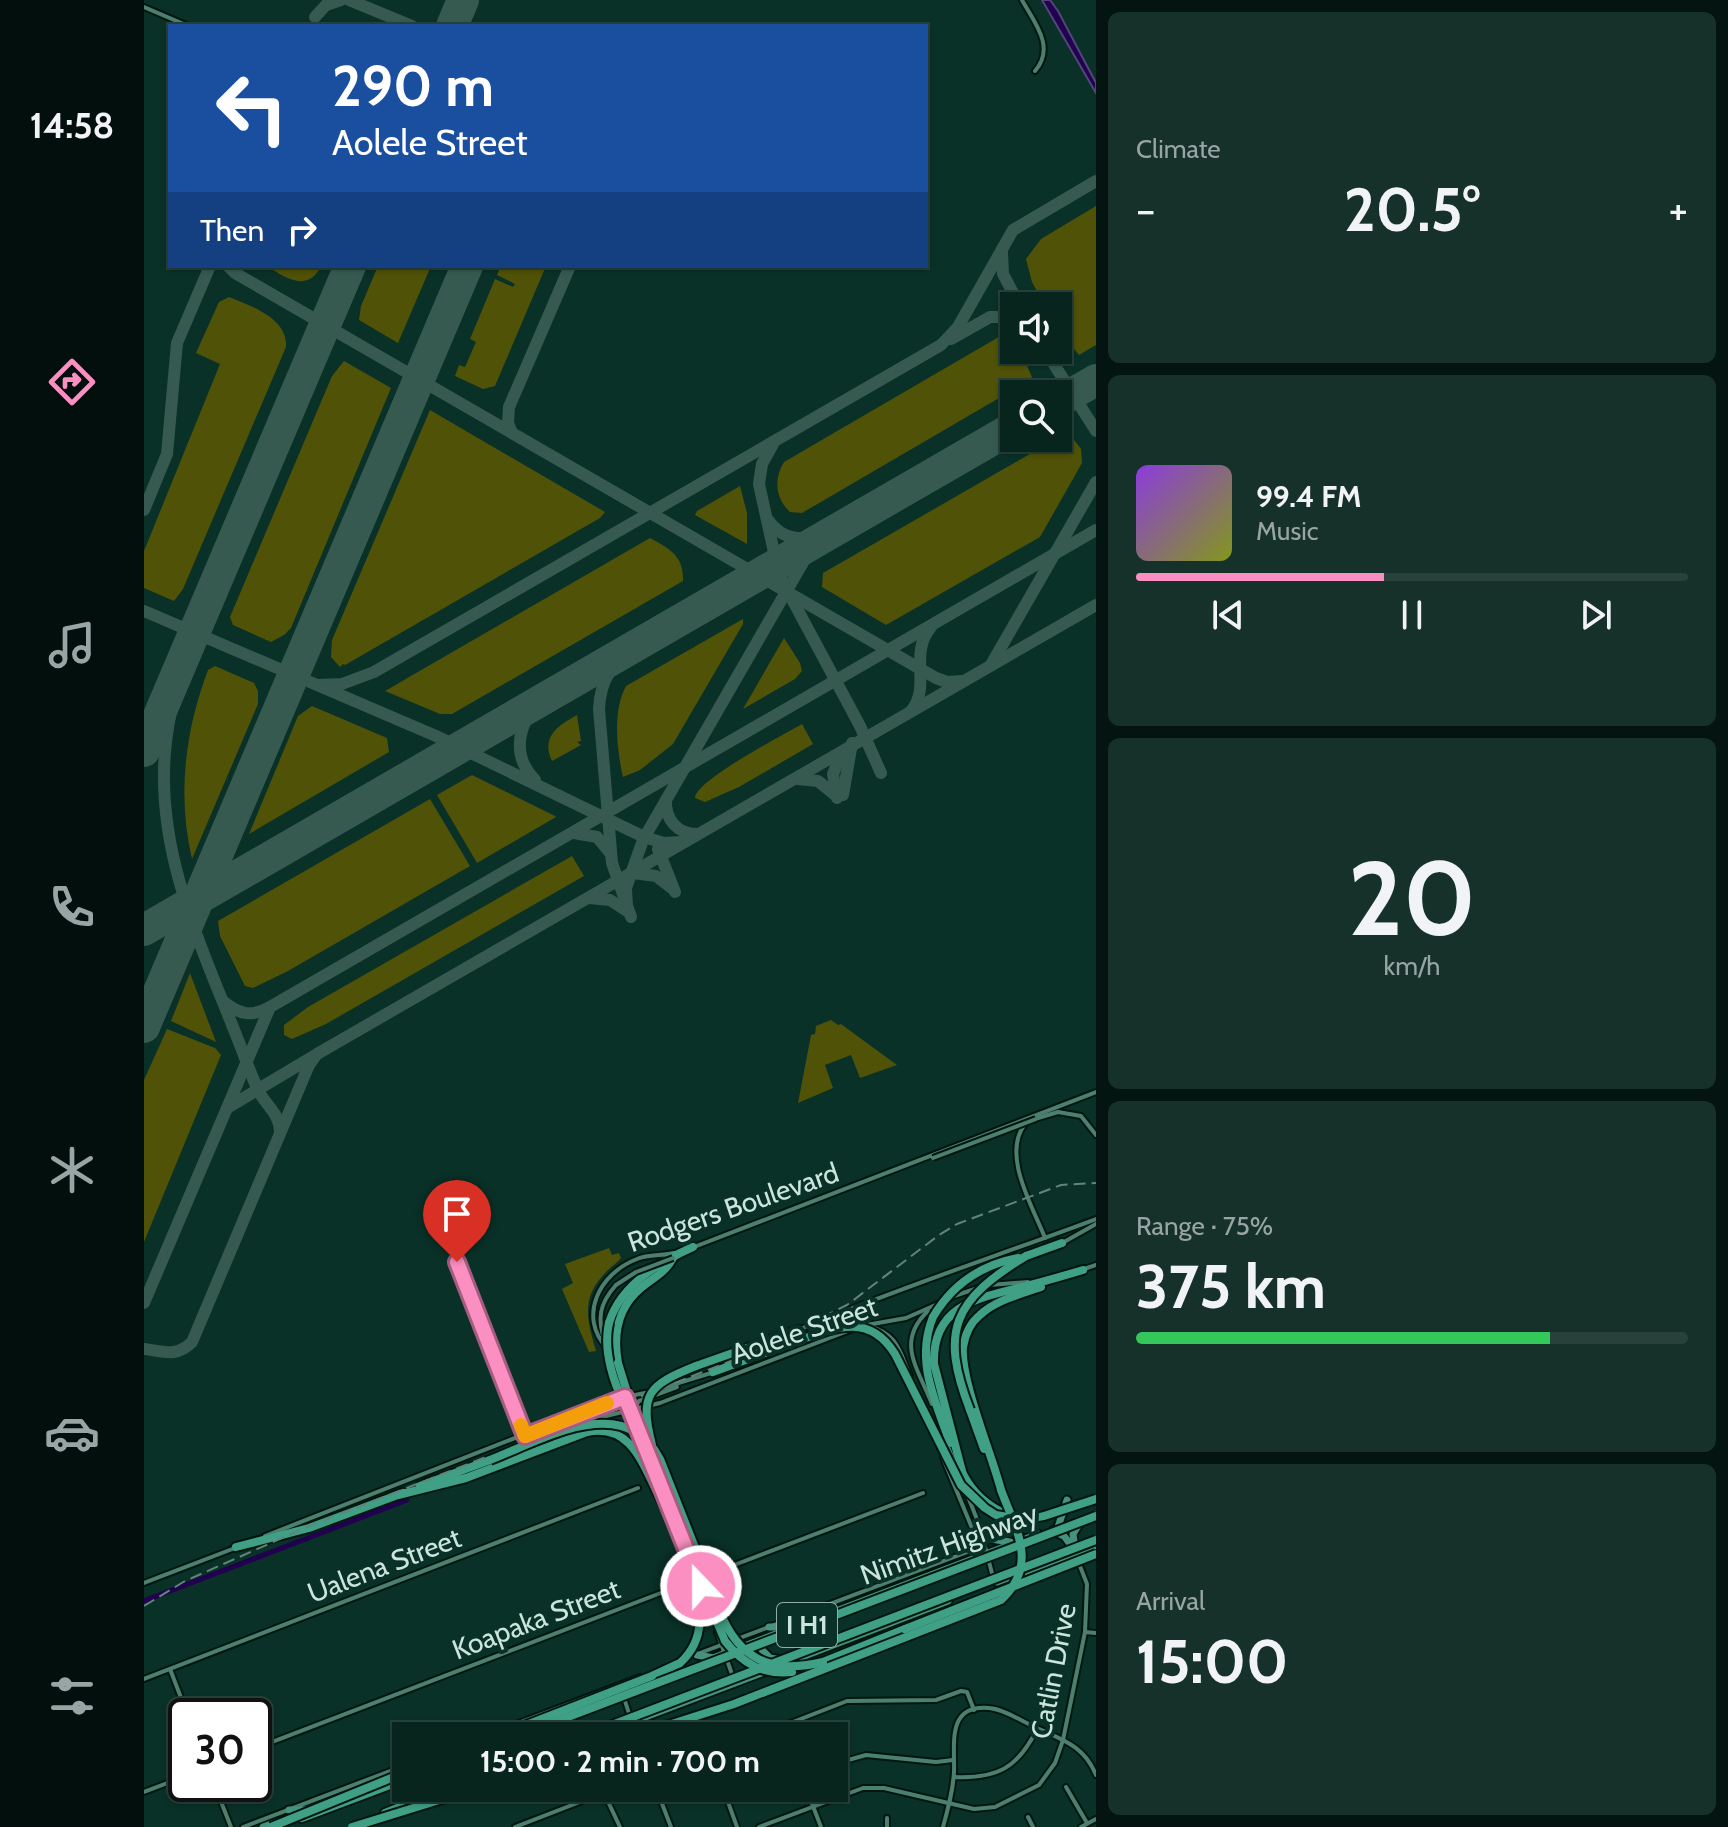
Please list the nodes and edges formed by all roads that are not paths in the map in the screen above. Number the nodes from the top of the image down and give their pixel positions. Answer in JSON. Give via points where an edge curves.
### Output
{"nodes":[{"id":1,"x":1022,"y":0,"type":"edge"},
{"id":2,"x":144,"y":7,"type":"edge"},
{"id":3,"x":184,"y":24,"type":"edge"},
{"id":4,"x":1035,"y":71,"type":"dead end"},
{"id":5,"x":1096,"y":1092,"type":"edge"},
{"id":6,"x":1029,"y":1119,"type":"junction"},
{"id":7,"x":1096,"y":1135,"type":"edge"},
{"id":8,"x":434,"y":1201,"type":"dead end"},
{"id":9,"x":1096,"y":1222,"type":"edge"},
{"id":10,"x":1045,"y":1238,"type":"junction"},
{"id":11,"x":1062,"y":1243,"type":"joint"},
{"id":12,"x":693,"y":1247,"type":"junction"},
{"id":13,"x":1026,"y":1256,"type":"junction"},
{"id":14,"x":673,"y":1258,"type":"junction"},
{"id":15,"x":1096,"y":1265,"type":"edge"},
{"id":16,"x":1083,"y":1270,"type":"junction"},
{"id":17,"x":933,"y":1307,"type":"junction"},
{"id":18,"x":847,"y":1310,"type":"junction"},
{"id":19,"x":864,"y":1325,"type":"junction"},
{"id":20,"x":798,"y":1330,"type":"junction"},
{"id":21,"x":837,"y":1336,"type":"junction"},
{"id":22,"x":607,"y":1348,"type":"junction"},
{"id":23,"x":713,"y":1372,"type":"junction"},
{"id":24,"x":617,"y":1376,"type":"junction"},
{"id":25,"x":684,"y":1383,"type":"junction"},
{"id":26,"x":625,"y":1397,"type":"junction"},
{"id":27,"x":660,"y":1403,"type":"junction"},
{"id":28,"x":604,"y":1404,"type":"junction"},
{"id":29,"x":631,"y":1411,"type":"junction"},
{"id":30,"x":525,"y":1436,"type":"junction"},
{"id":31,"x":649,"y":1455,"type":"junction"},
{"id":32,"x":492,"y":1464,"type":"junction"},
{"id":33,"x":963,"y":1475,"type":"junction"},
{"id":34,"x":638,"y":1488,"type":"dead end"},
{"id":35,"x":1001,"y":1490,"type":"junction"},
{"id":36,"x":923,"y":1493,"type":"dead end"},
{"id":37,"x":1096,"y":1499,"type":"edge"},
{"id":38,"x":1067,"y":1500,"type":"dead end"},
{"id":39,"x":1050,"y":1505,"type":"dead end"},
{"id":40,"x":1096,"y":1514,"type":"edge"},
{"id":41,"x":672,"y":1517,"type":"junction"},
{"id":42,"x":1060,"y":1517,"type":"junction"},
{"id":43,"x":1086,"y":1517,"type":"junction"},
{"id":44,"x":1015,"y":1518,"type":"junction"},
{"id":45,"x":980,"y":1527,"type":"junction"},
{"id":46,"x":1058,"y":1527,"type":"junction"},
{"id":47,"x":1050,"y":1531,"type":"junction"},
{"id":48,"x":976,"y":1536,"type":"junction"},
{"id":49,"x":1096,"y":1542,"type":"edge"},
{"id":50,"x":1012,"y":1543,"type":"junction"},
{"id":51,"x":236,"y":1547,"type":"junction"},
{"id":52,"x":686,"y":1549,"type":"junction"},
{"id":53,"x":1086,"y":1549,"type":"junction"},
{"id":54,"x":986,"y":1551,"type":"junction"},
{"id":55,"x":1076,"y":1553,"type":"junction"},
{"id":56,"x":961,"y":1554,"type":"junction"},
{"id":57,"x":1096,"y":1554,"type":"edge"},
{"id":58,"x":969,"y":1560,"type":"junction"},
{"id":59,"x":1080,"y":1564,"type":"junction"},
{"id":60,"x":911,"y":1572,"type":"junction"},
{"id":61,"x":699,"y":1579,"type":"junction"},
{"id":62,"x":144,"y":1583,"type":"edge"},
{"id":63,"x":995,"y":1583,"type":"junction"},
{"id":64,"x":904,"y":1584,"type":"junction"},
{"id":65,"x":857,"y":1594,"type":"junction"},
{"id":66,"x":876,"y":1595,"type":"junction"},
{"id":67,"x":770,"y":1631,"type":"junction"},
{"id":68,"x":1085,"y":1632,"type":"junction"},
{"id":69,"x":1096,"y":1633,"type":"edge"},
{"id":70,"x":723,"y":1649,"type":"junction"},
{"id":71,"x":697,"y":1655,"type":"junction"},
{"id":72,"x":714,"y":1658,"type":"junction"},
{"id":73,"x":790,"y":1662,"type":"junction"},
{"id":74,"x":823,"y":1662,"type":"junction"},
{"id":75,"x":170,"y":1669,"type":"junction"},
{"id":76,"x":144,"y":1679,"type":"edge"},
{"id":77,"x":735,"y":1683,"type":"junction"},
{"id":78,"x":620,"y":1684,"type":"junction"},
{"id":79,"x":598,"y":1692,"type":"junction"},
{"id":80,"x":618,"y":1695,"type":"junction"},
{"id":81,"x":181,"y":1698,"type":"edge"},
{"id":82,"x":974,"y":1710,"type":"junction"},
{"id":83,"x":658,"y":1712,"type":"junction"},
{"id":84,"x":528,"y":1719,"type":"junction"},
{"id":85,"x":520,"y":1722,"type":"edge"},
{"id":86,"x":526,"y":1722,"type":"edge"},
{"id":87,"x":534,"y":1722,"type":"edge"},
{"id":88,"x":548,"y":1722,"type":"edge"},
{"id":89,"x":548,"y":1722,"type":"edge"},
{"id":90,"x":620,"y":1722,"type":"edge"},
{"id":91,"x":632,"y":1722,"type":"joint"},
{"id":92,"x":652,"y":1722,"type":"edge"},
{"id":93,"x":678,"y":1722,"type":"edge"},
{"id":94,"x":794,"y":1722,"type":"edge"},
{"id":95,"x":1037,"y":1729,"type":"junction"},
{"id":96,"x":1063,"y":1740,"type":"junction"},
{"id":97,"x":272,"y":1742,"type":"edge"},
{"id":98,"x":848,"y":1760,"type":"edge"},
{"id":99,"x":953,"y":1760,"type":"junction"},
{"id":100,"x":392,"y":1770,"type":"edge"},
{"id":101,"x":1096,"y":1775,"type":"edge"},
{"id":102,"x":953,"y":1777,"type":"junction"},
{"id":103,"x":392,"y":1780,"type":"edge"},
{"id":104,"x":392,"y":1780,"type":"edge"},
{"id":105,"x":168,"y":1783,"type":"edge"},
{"id":106,"x":1066,"y":1787,"type":"dead end"},
{"id":107,"x":144,"y":1792,"type":"edge"},
{"id":108,"x":221,"y":1802,"type":"edge"},
{"id":109,"x":413,"y":1802,"type":"edge"},
{"id":110,"x":426,"y":1802,"type":"edge"},
{"id":111,"x":433,"y":1802,"type":"edge"},
{"id":112,"x":580,"y":1802,"type":"edge"},
{"id":113,"x":608,"y":1802,"type":"edge"},
{"id":114,"x":661,"y":1802,"type":"edge"},
{"id":115,"x":728,"y":1802,"type":"edge"},
{"id":116,"x":812,"y":1802,"type":"edge"},
{"id":117,"x":813,"y":1805,"type":"junction"},
{"id":118,"x":949,"y":1805,"type":"junction"},
{"id":119,"x":289,"y":1810,"type":"junction"},
{"id":120,"x":307,"y":1810,"type":"junction"},
{"id":121,"x":1028,"y":1817,"type":"dead end"},
{"id":122,"x":887,"y":1818,"type":"dead end"},
{"id":123,"x":1096,"y":1819,"type":"edge"},
{"id":124,"x":1087,"y":1823,"type":"junction"},
{"id":125,"x":271,"y":1826,"type":"edge"},
{"id":126,"x":231,"y":1827,"type":"edge"},
{"id":127,"x":243,"y":1827,"type":"edge"},
{"id":128,"x":352,"y":1827,"type":"edge"},
{"id":129,"x":362,"y":1827,"type":"edge"},
{"id":130,"x":515,"y":1827,"type":"edge"},
{"id":131,"x":620,"y":1827,"type":"edge"},
{"id":132,"x":671,"y":1827,"type":"edge"},
{"id":133,"x":737,"y":1827,"type":"edge"},
{"id":134,"x":759,"y":1827,"type":"edge"},
{"id":135,"x":821,"y":1827,"type":"edge"},
{"id":136,"x":887,"y":1827,"type":"edge"},
{"id":137,"x":943,"y":1827,"type":"edge"},
{"id":138,"x":1033,"y":1827,"type":"edge"},
{"id":139,"x":1081,"y":1827,"type":"edge"}],
"edges":[{"from":1,"to":4,"type":"street","via":[[1045,46]]},
{"from":2,"to":3,"type":"street"},
{"from":5,"to":6,"type":"street","name":"Rodgers Boulevard"},
{"from":6,"to":10,"type":"street","via":[[1021,1129],[1017,1158]]},
{"from":6,"to":12,"type":"street","name":"Rodgers Boulevard"},
{"from":7,"to":14,"type":"street","bridge":true,"via":[[1081,1116],[1053,1112]]},
{"from":8,"to":30,"type":"street"},
{"from":9,"to":10,"type":"street","name":"Aolele Street"},
{"from":9,"to":11,"type":"street"},
{"from":10,"to":18,"type":"street","name":"Aolele Street"},
{"from":11,"to":13,"type":"highway"},
{"from":12,"to":22,"type":"street","name":"Rodgers Boulevard","via":[[636,1259],[608,1278],[592,1312]]},
{"from":12,"to":31,"type":"highway","bridge":true,"via":[[622,1296],[607,1333],[607,1352],[620,1392]]},
{"from":13,"to":33,"type":"highway","bridge":true,"via":[[963,1281],[941,1303],[929,1326],[927,1375]]},
{"from":13,"to":35,"type":"highway","bridge":true,"via":[[978,1291],[964,1310],[954,1341],[958,1377]]},
{"from":14,"to":22,"type":"street","bridge":true,"via":[[636,1272],[604,1301],[600,1316]]},
{"from":14,"to":31,"type":"highway","bridge":true,"via":[[629,1301],[616,1333],[618,1363]]},
{"from":15,"to":16,"type":"street","name":"Aolele Street"},
{"from":16,"to":17,"type":"street","name":"Aolele Street","via":[[974,1289]]},
{"from":16,"to":33,"type":"highway","via":[[970,1302],[951,1315],[937,1336],[934,1364]]},
{"from":16,"to":35,"type":"highway","via":[[994,1305],[974,1321],[965,1338],[966,1372]]},
{"from":17,"to":19,"type":"street","name":"Aolele Street"},
{"from":17,"to":45,"type":"street","via":[[913,1329],[910,1346]]},
{"from":18,"to":20,"type":"street","name":"Aolele Street"},
{"from":18,"to":21,"type":"street","via":[[837,1321]]},
{"from":19,"to":21,"type":"street","name":"Aolele Street"},
{"from":19,"to":48,"type":"street","via":[[885,1332],[897,1345]]},
{"from":20,"to":23,"type":"street","name":"Aolele Street"},
{"from":20,"to":41,"type":"highway","bridge":true,"via":[[696,1366],[651,1393],[646,1421]]},
{"from":21,"to":27,"type":"street","name":"Aolele Street"},
{"from":22,"to":24,"type":"street","name":"Rodgers Boulevard"},
{"from":23,"to":25,"type":"street","name":"Aolele Street"},
{"from":23,"to":44,"type":"highway","bridge":true,"via":[[829,1329],[866,1329],[895,1354],[961,1485],[996,1515]]},
{"from":24,"to":26,"type":"street","name":"Rodgers Boulevard"},
{"from":24,"to":28,"type":"street","via":[[613,1395]]},
{"from":25,"to":26,"type":"street","name":"Aolele Street"},
{"from":25,"to":29,"type":"street","via":[[639,1401]]},
{"from":26,"to":28,"type":"street","name":"Aolele Street"},
{"from":26,"to":29,"type":"street","name":"Rodgers Boulevard"},
{"from":27,"to":29,"type":"street","name":"Aolele Street"},
{"from":27,"to":31,"type":"street","via":[[649,1420]]},
{"from":28,"to":30,"type":"street","name":"Aolele Street"},
{"from":29,"to":30,"type":"street","name":"Aolele Street"},
{"from":29,"to":31,"type":"street","name":"Rodgers Boulevard"},
{"from":30,"to":51,"type":"street","name":"Aolele Street"},
{"from":31,"to":41,"type":"highway","bridge":true},
{"from":31,"to":61,"type":"street","name":"Rodgers Boulevard"},
{"from":32,"to":41,"type":"highway","via":[[587,1432],[607,1431],[635,1449]]},
{"from":32,"to":51,"type":"highway","via":[[309,1528]]},
{"from":32,"to":74,"type":"highway","bridge":true,"via":[[588,1423],[614,1423],[635,1431],[660,1459],[737,1642],[777,1666]]},
{"from":33,"to":44,"type":"highway","bridge":true,"via":[[981,1499]]},
{"from":34,"to":75,"type":"street","name":"Ualena Street"},
{"from":35,"to":93,"type":"highway","bridge":true,"via":[[1023,1554],[1019,1579],[1001,1600]]},
{"from":36,"to":61,"type":"street","name":"Koapaka Street"},
{"from":37,"to":44,"type":"highway","bridge":true,"via":[[1035,1518]]},
{"from":38,"to":42,"type":"main road"},
{"from":39,"to":42,"type":"main road"},
{"from":40,"to":43,"type":"main road","name":"Nimitz Highway"},
{"from":40,"to":88,"type":"highway","number":"I H1","bridge":true},
{"from":41,"to":52,"type":"highway"},
{"from":42,"to":46,"type":"main road"},
{"from":43,"to":46,"type":"main road","name":"Nimitz Highway"},
{"from":43,"to":55,"type":"main road","via":[[1073,1534]]},
{"from":45,"to":50,"type":"main road","via":[[991,1539]]},
{"from":45,"to":54,"type":"street"},
{"from":46,"to":47,"type":"main road","name":"Nimitz Highway"},
{"from":47,"to":50,"type":"main road","name":"Nimitz Highway"},
{"from":47,"to":55,"type":"main road","via":[[1064,1536]]},
{"from":48,"to":54,"type":"street"},
{"from":48,"to":56,"type":"street","via":[[974,1548]]},
{"from":49,"to":53,"type":"main road","name":"Nimitz Highway"},
{"from":49,"to":90,"type":"highway","number":"I H1","bridge":true},
{"from":50,"to":54,"type":"main road","name":"Nimitz Highway"},
{"from":51,"to":62,"type":"street","name":"Aolele Street"},
{"from":52,"to":74,"type":"highway","bridge":true,"via":[[725,1641],[741,1659],[778,1673]]},
{"from":52,"to":87,"type":"highway","bridge":true,"via":[[701,1612],[698,1638],[686,1658],[666,1671]]},
{"from":53,"to":55,"type":"main road","name":"Nimitz Highway"},
{"from":53,"to":59,"type":"main road"},
{"from":54,"to":58,"type":"main road","name":"Nimitz Highway"},
{"from":54,"to":63,"type":"street"},
{"from":55,"to":59,"type":"street","name":"Catlin Drive"},
{"from":55,"to":63,"type":"main road","name":"Nimitz Highway"},
{"from":56,"to":58,"type":"main road"},
{"from":56,"to":60,"type":"street"},
{"from":57,"to":74,"type":"highway","bridge":true},
{"from":58,"to":64,"type":"main road","name":"Nimitz Highway"},
{"from":59,"to":68,"type":"street","name":"Catlin Drive","via":[[1087,1584]]},
{"from":60,"to":64,"type":"main road"},
{"from":60,"to":65,"type":"street"},
{"from":61,"to":70,"type":"street","name":"Rodgers Boulevard"},
{"from":61,"to":97,"type":"street","name":"Koapaka Street"},
{"from":63,"to":73,"type":"main road","name":"Nimitz Highway"},
{"from":64,"to":66,"type":"main road","name":"Nimitz Highway"},
{"from":65,"to":66,"type":"main road"},
{"from":65,"to":67,"type":"street"},
{"from":66,"to":67,"type":"main road","name":"Nimitz Highway"},
{"from":67,"to":70,"type":"main road"},
{"from":67,"to":73,"type":"main road","via":[[762,1650],[770,1658]]},
{"from":68,"to":69,"type":"street"},
{"from":68,"to":96,"type":"street","name":"Catlin Drive"},
{"from":70,"to":71,"type":"street"},
{"from":70,"to":72,"type":"main road"},
{"from":70,"to":77,"type":"street","name":"Rodgers Boulevard"},
{"from":71,"to":72,"type":"main road"},
{"from":71,"to":78,"type":"street"},
{"from":72,"to":80,"type":"main road"},
{"from":73,"to":77,"type":"main road","name":"Nimitz Highway"},
{"from":75,"to":76,"type":"street","name":"Ualena Street"},
{"from":75,"to":81,"type":"street"},
{"from":77,"to":83,"type":"main road","name":"Nimitz Highway"},
{"from":78,"to":79,"type":"street"},
{"from":78,"to":80,"type":"street"},
{"from":79,"to":80,"type":"main road"},
{"from":79,"to":84,"type":"street"},
{"from":80,"to":89,"type":"main road"},
{"from":80,"to":91,"type":"street"},
{"from":82,"to":94,"type":"street","via":[[967,1692],[961,1691],[936,1700],[847,1701]]},
{"from":82,"to":95,"type":"street","via":[[993,1708]]},
{"from":82,"to":99,"type":"street","via":[[959,1718]]},
{"from":83,"to":91,"type":"main road","name":"Nimitz Highway"},
{"from":83,"to":92,"type":"main road"},
{"from":84,"to":85,"type":"street"},
{"from":84,"to":86,"type":"main road"},
{"from":95,"to":96,"type":"street"},
{"from":95,"to":102,"type":"street","via":[[1025,1752],[1002,1771]]},
{"from":96,"to":101,"type":"street","via":[[1088,1756]]},
{"from":96,"to":118,"type":"street","name":"Catlin Drive","via":[[1039,1785],[995,1807]]},
{"from":98,"to":99,"type":"street","via":[[866,1755]]},
{"from":99,"to":102,"type":"street"},
{"from":100,"to":119,"type":"street"},
{"from":102,"to":118,"type":"street"},
{"from":103,"to":120,"type":"main road"},
{"from":104,"to":125,"type":"highway","bridge":true},
{"from":105,"to":107,"type":"street"},
{"from":106,"to":124,"type":"street"},
{"from":108,"to":126,"type":"street"},
{"from":109,"to":128,"type":"highway","bridge":true},
{"from":110,"to":129,"type":"main road"},
{"from":111,"to":128,"type":"highway","bridge":true},
{"from":112,"to":130,"type":"street"},
{"from":113,"to":131,"type":"street"},
{"from":114,"to":132,"type":"street"},
{"from":115,"to":133,"type":"street"},
{"from":116,"to":117,"type":"street"},
{"from":117,"to":118,"type":"street","name":"Catlin Drive","via":[[863,1788],[884,1788]]},
{"from":117,"to":134,"type":"street","name":"Catlin Drive"},
{"from":117,"to":135,"type":"street"},
{"from":118,"to":137,"type":"street"},
{"from":119,"to":120,"type":"main road"},
{"from":119,"to":127,"type":"street"},
{"from":120,"to":125,"type":"main road"},
{"from":121,"to":138,"type":"street"},
{"from":122,"to":136,"type":"street"},
{"from":123,"to":124,"type":"street"},
{"from":124,"to":139,"type":"street"}]}
